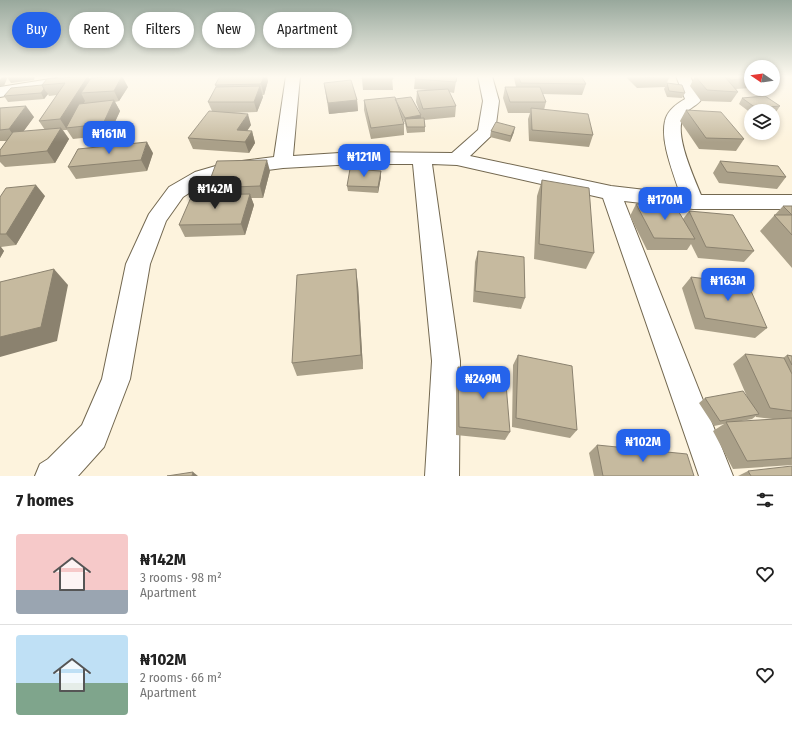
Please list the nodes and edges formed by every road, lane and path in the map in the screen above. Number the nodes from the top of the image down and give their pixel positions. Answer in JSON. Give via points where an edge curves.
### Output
{"nodes":[{"id":1,"x":290,"y":98,"type":"edge"},
{"id":2,"x":490,"y":98,"type":"edge"},
{"id":3,"x":692,"y":98,"type":"edge"},
{"id":4,"x":457,"y":159,"type":"junction"},
{"id":5,"x":422,"y":160,"type":"junction"},
{"id":6,"x":283,"y":162,"type":"junction"},
{"id":7,"x":611,"y":192,"type":"junction"},
{"id":8,"x":692,"y":202,"type":"junction"},
{"id":9,"x":792,"y":202,"type":"edge"},
{"id":10,"x":52,"y":476,"type":"edge"},
{"id":11,"x":442,"y":476,"type":"edge"},
{"id":12,"x":716,"y":476,"type":"edge"}],
"edges":[{"from":1,"to":6,"type":"street"},
{"from":2,"to":4,"type":"street","via":[[486,132]]},
{"from":3,"to":8,"type":"street","via":[[675,114],[672,125],[674,144]]},
{"from":4,"to":5,"type":"street"},
{"from":4,"to":7,"type":"street"},
{"from":5,"to":6,"type":"street","via":[[355,158]]},
{"from":5,"to":11,"type":"street","via":[[446,361]]},
{"from":6,"to":10,"type":"street","via":[[226,169],[202,176],[176,192],[156,219],[138,264],[116,379],[96,429],[93,436],[65,466]]},
{"from":7,"to":8,"type":"street"},
{"from":7,"to":12,"type":"street"},
{"from":8,"to":9,"type":"street"}]}
